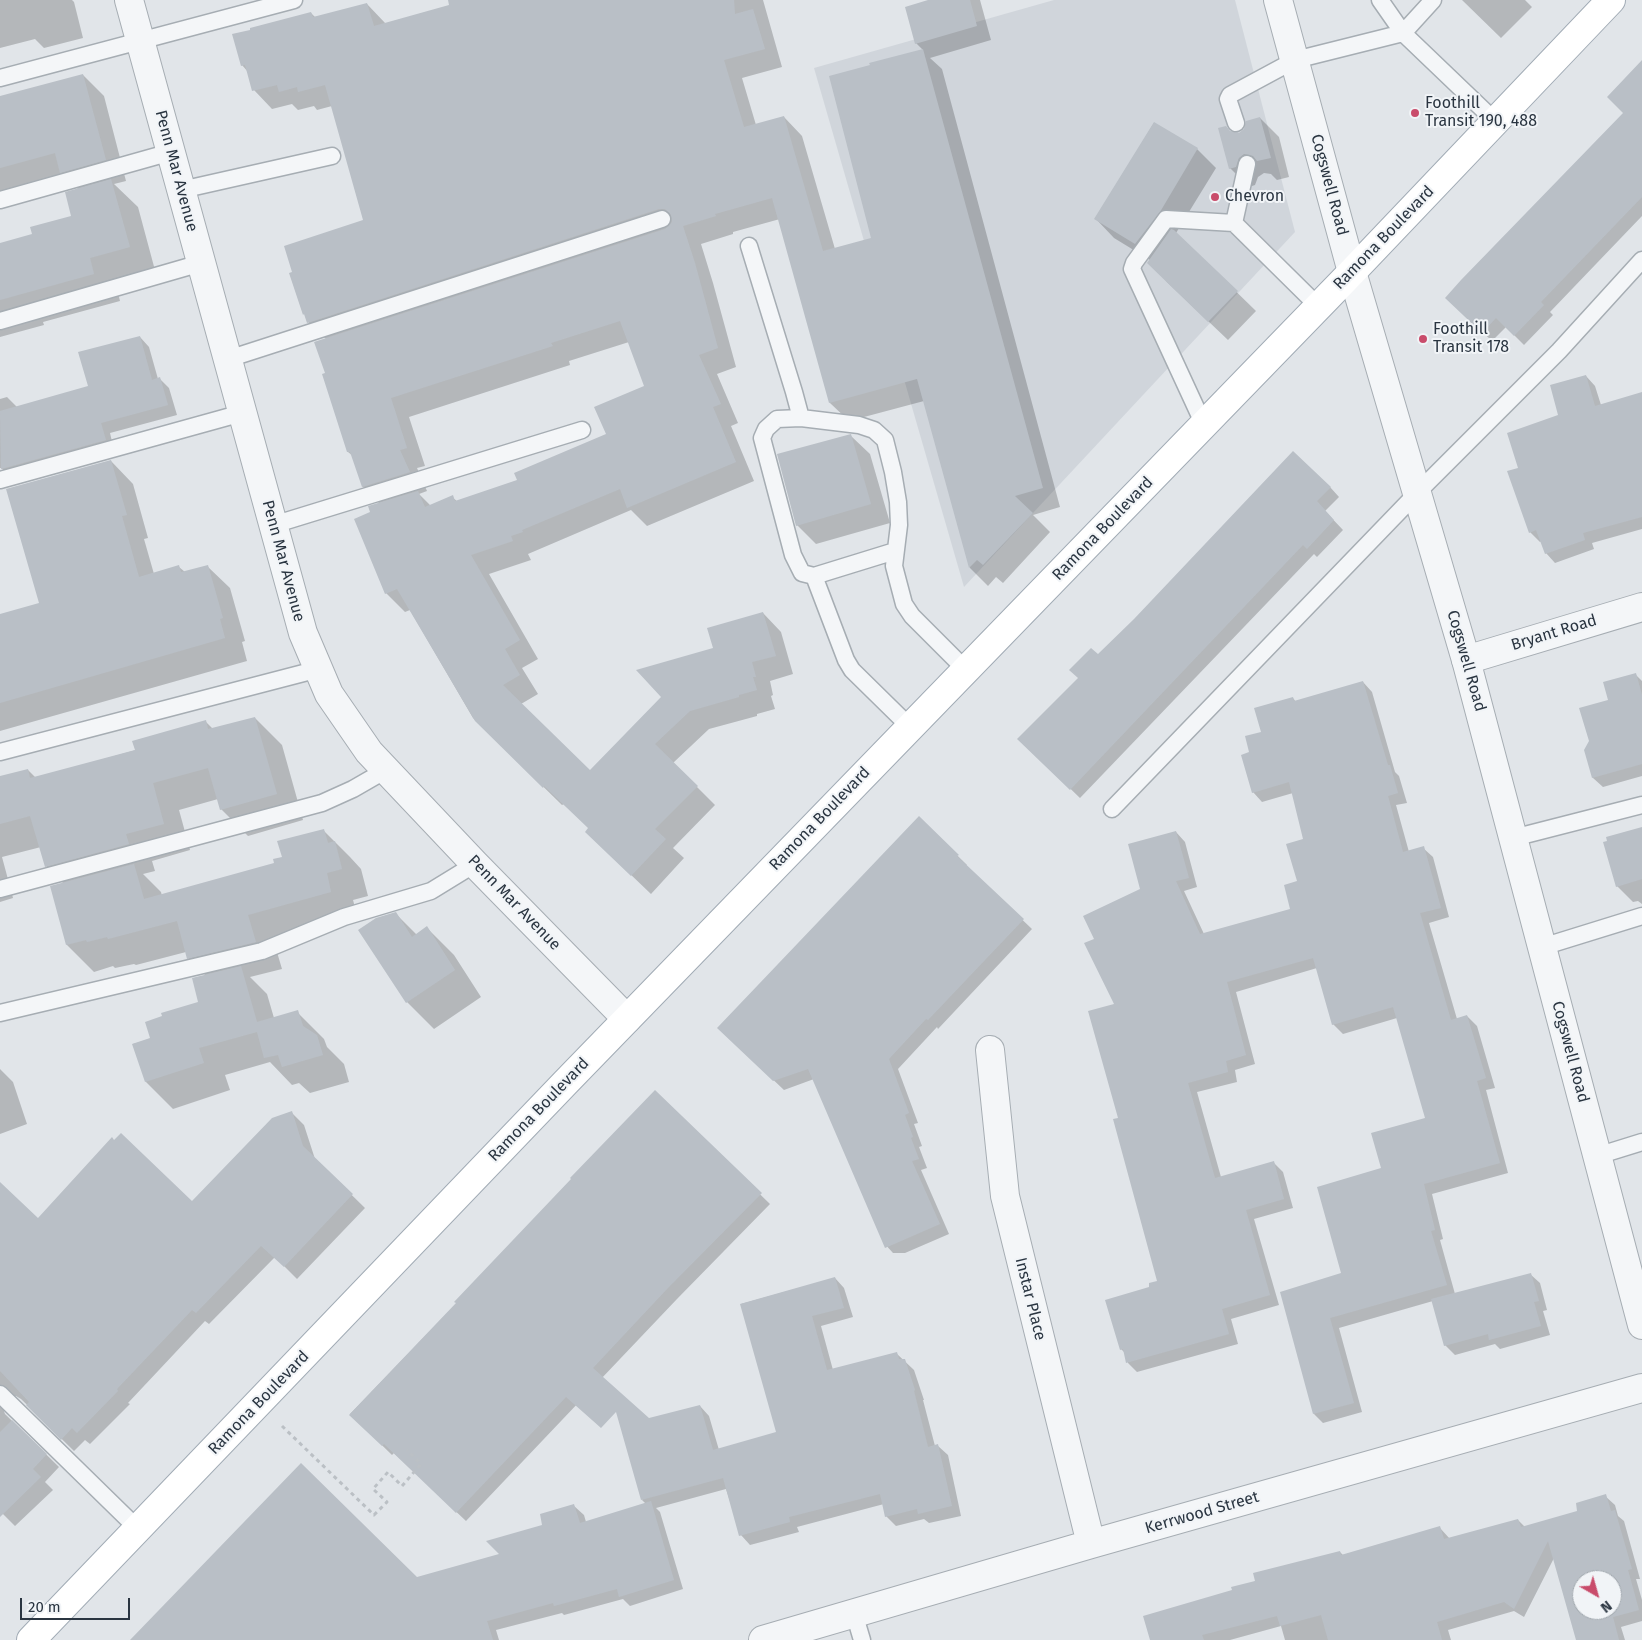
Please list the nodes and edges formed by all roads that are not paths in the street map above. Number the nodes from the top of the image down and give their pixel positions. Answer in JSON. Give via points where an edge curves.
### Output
{"nodes":[{"id":1,"x":129,"y":0,"type":"edge"},
{"id":2,"x":294,"y":0,"type":"edge"},
{"id":3,"x":1278,"y":0,"type":"edge"},
{"id":4,"x":1380,"y":0,"type":"edge"},
{"id":5,"x":1433,"y":0,"type":"edge"},
{"id":6,"x":1609,"y":1,"type":"edge"},
{"id":7,"x":1403,"y":33,"type":"junction"},
{"id":8,"x":140,"y":42,"type":"junction"},
{"id":9,"x":1295,"y":60,"type":"junction"},
{"id":10,"x":0,"y":78,"type":"edge"},
{"id":11,"x":1496,"y":122,"type":"junction"},
{"id":12,"x":1236,"y":123,"type":"dead end"},
{"id":13,"x":171,"y":152,"type":"junction"},
{"id":14,"x":332,"y":156,"type":"dead end"},
{"id":15,"x":1247,"y":164,"type":"dead end"},
{"id":16,"x":181,"y":190,"type":"junction"},
{"id":17,"x":0,"y":200,"type":"edge"},
{"id":18,"x":662,"y":219,"type":"dead end"},
{"id":19,"x":1234,"y":222,"type":"junction"},
{"id":20,"x":749,"y":246,"type":"dead end"},
{"id":21,"x":1642,"y":260,"type":"edge"},
{"id":22,"x":201,"y":263,"type":"junction"},
{"id":23,"x":1352,"y":272,"type":"junction"},
{"id":24,"x":1318,"y":306,"type":"junction"},
{"id":25,"x":0,"y":321,"type":"edge"},
{"id":26,"x":228,"y":360,"type":"junction"},
{"id":27,"x":242,"y":413,"type":"junction"},
{"id":28,"x":801,"y":418,"type":"junction"},
{"id":29,"x":1204,"y":425,"type":"junction"},
{"id":30,"x":582,"y":430,"type":"dead end"},
{"id":31,"x":0,"y":480,"type":"edge"},
{"id":32,"x":1417,"y":493,"type":"junction"},
{"id":33,"x":273,"y":525,"type":"junction"},
{"id":34,"x":895,"y":551,"type":"junction"},
{"id":35,"x":814,"y":576,"type":"junction"},
{"id":36,"x":1642,"y":607,"type":"edge"},
{"id":37,"x":1466,"y":660,"type":"junction"},
{"id":38,"x":319,"y":670,"type":"junction"},
{"id":39,"x":966,"y":670,"type":"junction"},
{"id":40,"x":910,"y":727,"type":"junction"},
{"id":41,"x":0,"y":752,"type":"edge"},
{"id":42,"x":386,"y":770,"type":"junction"},
{"id":43,"x":1642,"y":805,"type":"edge"},
{"id":44,"x":1112,"y":809,"type":"dead end"},
{"id":45,"x":1513,"y":838,"type":"junction"},
{"id":46,"x":475,"y":864,"type":"junction"},
{"id":47,"x":0,"y":889,"type":"edge"},
{"id":48,"x":1642,"y":916,"type":"edge"},
{"id":49,"x":1542,"y":947,"type":"junction"},
{"id":50,"x":0,"y":1013,"type":"edge"},
{"id":51,"x":627,"y":1018,"type":"junction"},
{"id":52,"x":990,"y":1050,"type":"dead end"},
{"id":53,"x":1642,"y":1142,"type":"edge"},
{"id":54,"x":1597,"y":1156,"type":"junction"},
{"id":55,"x":1634,"y":1261,"type":"edge"},
{"id":56,"x":1642,"y":1325,"type":"edge"},
{"id":57,"x":1642,"y":1388,"type":"edge"},
{"id":58,"x":0,"y":1394,"type":"edge"},
{"id":59,"x":138,"y":1529,"type":"junction"},
{"id":60,"x":1091,"y":1544,"type":"junction"},
{"id":61,"x":854,"y":1613,"type":"junction"},
{"id":62,"x":32,"y":1640,"type":"edge"},
{"id":63,"x":764,"y":1640,"type":"edge"},
{"id":64,"x":862,"y":1640,"type":"edge"}],
"edges":[{"from":1,"to":8,"type":"street","name":"Penn Mar Avenue"},
{"from":2,"to":8,"type":"lane"},
{"from":3,"to":9,"type":"street","name":"Cogswell Road"},
{"from":4,"to":7,"type":"lane"},
{"from":5,"to":7,"type":"lane"},
{"from":6,"to":11,"type":"main road","name":"Ramona Boulevard"},
{"from":7,"to":9,"type":"lane"},
{"from":7,"to":11,"type":"lane"},
{"from":8,"to":10,"type":"lane"},
{"from":8,"to":13,"type":"street","name":"Penn Mar Avenue"},
{"from":9,"to":12,"type":"lane","via":[[1230,95],[1228,99]]},
{"from":9,"to":23,"type":"street","name":"Cogswell Road"},
{"from":11,"to":23,"type":"main road","name":"Ramona Boulevard"},
{"from":13,"to":16,"type":"street","name":"Penn Mar Avenue"},
{"from":13,"to":17,"type":"lane"},
{"from":14,"to":16,"type":"lane"},
{"from":15,"to":19,"type":"lane"},
{"from":16,"to":22,"type":"street","name":"Penn Mar Avenue"},
{"from":18,"to":26,"type":"lane"},
{"from":19,"to":24,"type":"lane"},
{"from":19,"to":29,"type":"lane","via":[[1166,219],[1132,268]]},
{"from":20,"to":28,"type":"lane"},
{"from":21,"to":32,"type":"lane","via":[[1559,351]]},
{"from":22,"to":25,"type":"lane"},
{"from":22,"to":26,"type":"street","name":"Penn Mar Avenue"},
{"from":23,"to":24,"type":"main road","name":"Ramona Boulevard"},
{"from":23,"to":32,"type":"street","name":"Cogswell Road"},
{"from":24,"to":29,"type":"main road","name":"Ramona Boulevard"},
{"from":26,"to":27,"type":"street","name":"Penn Mar Avenue"},
{"from":27,"to":31,"type":"lane"},
{"from":27,"to":33,"type":"street","name":"Penn Mar Avenue"},
{"from":28,"to":34,"type":"lane","via":[[859,425],[874,430],[885,440],[898,502]]},
{"from":28,"to":35,"type":"lane","via":[[777,419],[762,438],[793,555],[802,573]]},
{"from":29,"to":39,"type":"main road","name":"Ramona Boulevard"},
{"from":30,"to":33,"type":"lane"},
{"from":32,"to":37,"type":"street","name":"Cogswell Road"},
{"from":32,"to":44,"type":"lane"},
{"from":33,"to":38,"type":"street","name":"Penn Mar Avenue","via":[[303,633]]},
{"from":34,"to":35,"type":"lane"},
{"from":34,"to":39,"type":"lane","via":[[894,566],[904,604]]},
{"from":35,"to":40,"type":"lane","via":[[852,670]]},
{"from":36,"to":37,"type":"street","name":"Bryant Road"},
{"from":37,"to":45,"type":"street","name":"Cogswell Road"},
{"from":38,"to":41,"type":"lane"},
{"from":38,"to":42,"type":"street","name":"Penn Mar Avenue","via":[[334,701],[369,752]]},
{"from":39,"to":40,"type":"main road","name":"Ramona Boulevard"},
{"from":40,"to":51,"type":"main road","name":"Ramona Boulevard"},
{"from":42,"to":46,"type":"street","name":"Penn Mar Avenue"},
{"from":42,"to":47,"type":"lane","via":[[322,803]]},
{"from":43,"to":45,"type":"lane"},
{"from":45,"to":49,"type":"street","name":"Cogswell Road"},
{"from":46,"to":50,"type":"lane","via":[[431,891],[344,917],[262,951]]},
{"from":46,"to":51,"type":"street","name":"Penn Mar Avenue"},
{"from":48,"to":49,"type":"lane"},
{"from":49,"to":54,"type":"street","name":"Cogswell Road"},
{"from":51,"to":59,"type":"main road","name":"Ramona Boulevard"},
{"from":52,"to":60,"type":"street","name":"Instar Place","via":[[1005,1196]]},
{"from":53,"to":54,"type":"lane"},
{"from":54,"to":55,"type":"street","name":"Cogswell Road"},
{"from":55,"to":56,"type":"street","name":"Cogswell Road"},
{"from":57,"to":60,"type":"street","name":"Kerrwood Street"},
{"from":58,"to":59,"type":"lane"},
{"from":59,"to":62,"type":"main road","name":"Ramona Boulevard"},
{"from":60,"to":61,"type":"street","name":"Kerrwood Street"},
{"from":61,"to":63,"type":"street","name":"Kerrwood Street"},
{"from":61,"to":64,"type":"lane"}]}
